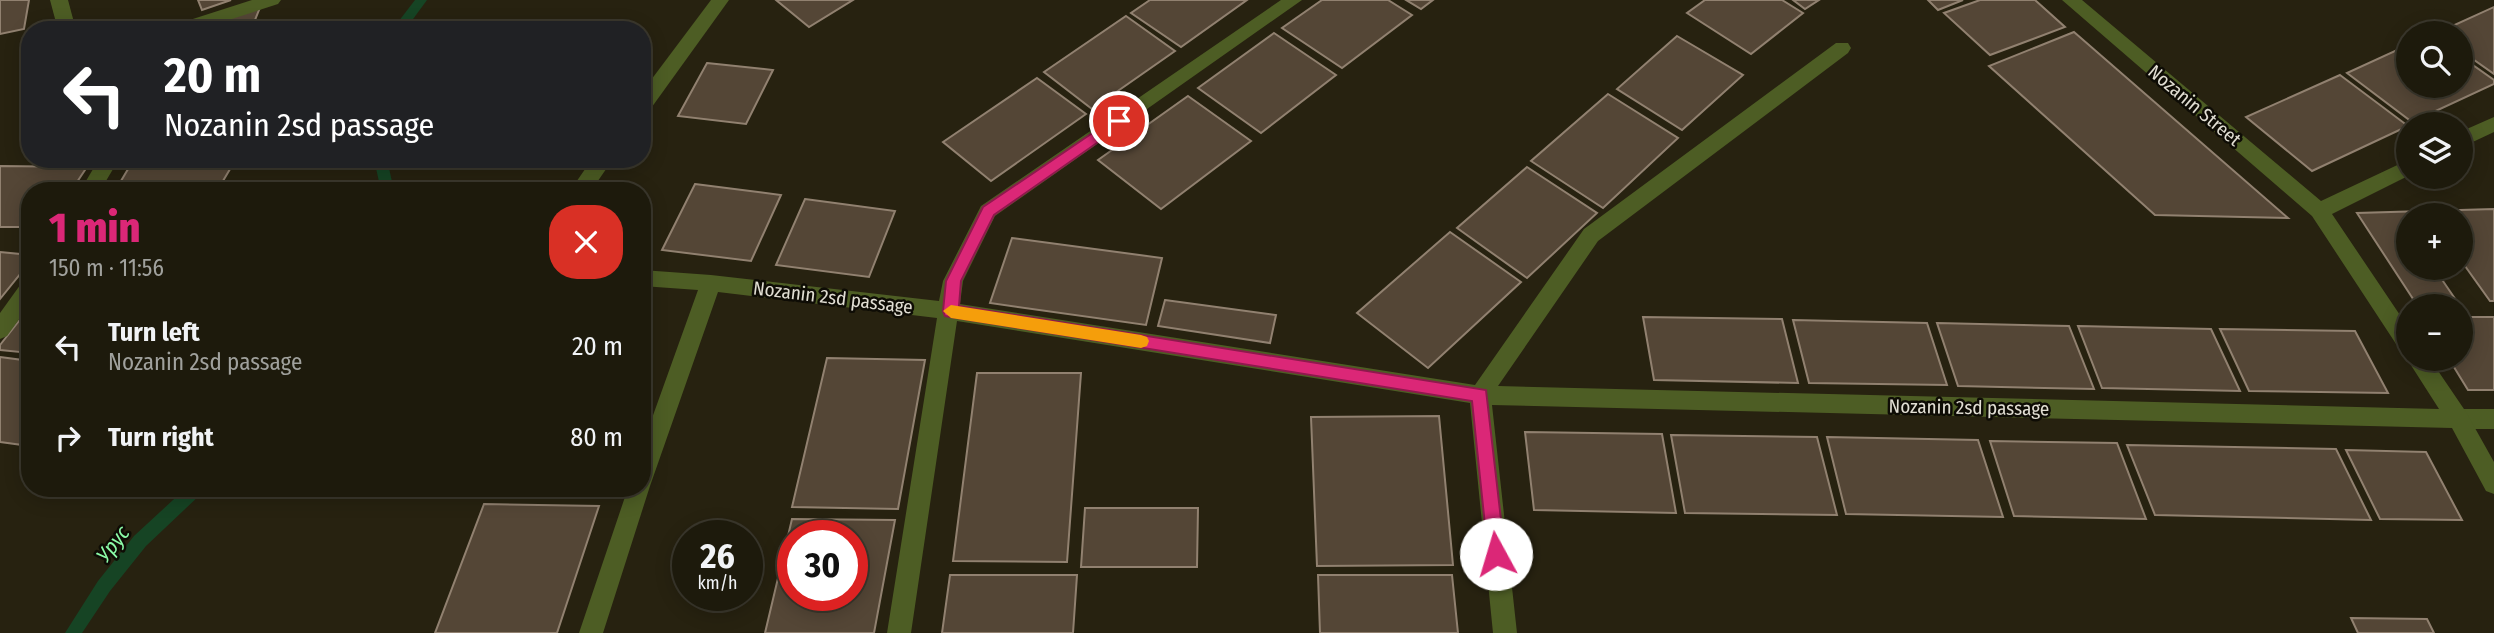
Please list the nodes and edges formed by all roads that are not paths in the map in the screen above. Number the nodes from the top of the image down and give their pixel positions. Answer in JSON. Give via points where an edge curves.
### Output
{"nodes":[{"id":1,"x":59,"y":0,"type":"edge"},
{"id":2,"x":272,"y":0,"type":"edge"},
{"id":3,"x":720,"y":0,"type":"edge"},
{"id":4,"x":1293,"y":0,"type":"edge"},
{"id":5,"x":2071,"y":0,"type":"edge"},
{"id":6,"x":65,"y":21,"type":"edge"},
{"id":7,"x":206,"y":21,"type":"edge"},
{"id":8,"x":1842,"y":48,"type":"dead end"},
{"id":9,"x":651,"y":94,"type":"edge"},
{"id":10,"x":2494,"y":124,"type":"edge"},
{"id":11,"x":2473,"y":134,"type":"edge"},
{"id":12,"x":2396,"y":173,"type":"edge"},
{"id":13,"x":2319,"y":211,"type":"junction"},
{"id":14,"x":651,"y":279,"type":"edge"},
{"id":15,"x":711,"y":283,"type":"junction"},
{"id":16,"x":21,"y":300,"type":"edge"},
{"id":17,"x":951,"y":311,"type":"junction"},
{"id":18,"x":2396,"y":326,"type":"edge"},
{"id":19,"x":0,"y":330,"type":"edge"},
{"id":20,"x":2426,"y":371,"type":"edge"},
{"id":21,"x":1480,"y":395,"type":"junction"},
{"id":22,"x":2458,"y":419,"type":"junction"},
{"id":23,"x":2494,"y":419,"type":"edge"},
{"id":24,"x":651,"y":453,"type":"edge"},
{"id":25,"x":2494,"y":484,"type":"edge"},
{"id":26,"x":636,"y":497,"type":"edge"},
{"id":27,"x":590,"y":633,"type":"edge"},
{"id":28,"x":899,"y":633,"type":"edge"},
{"id":29,"x":1505,"y":633,"type":"edge"}],
"edges":[{"from":1,"to":6,"type":"street"},
{"from":2,"to":7,"type":"street"},
{"from":3,"to":9,"type":"street"},
{"from":4,"to":17,"type":"street","via":[[988,211],[954,281]]},
{"from":5,"to":13,"type":"street","name":"Nozanin Street"},
{"from":8,"to":21,"type":"street","via":[[1591,235]]},
{"from":10,"to":11,"type":"street"},
{"from":12,"to":13,"type":"street"},
{"from":13,"to":18,"type":"street","name":"Nozanin Street"},
{"from":14,"to":15,"type":"street","name":"Nozanin 2sd passage"},
{"from":15,"to":17,"type":"street","name":"Nozanin 2sd passage"},
{"from":15,"to":24,"type":"street"},
{"from":16,"to":19,"type":"street"},
{"from":17,"to":21,"type":"street","name":"Nozanin 2sd passage"},
{"from":17,"to":28,"type":"street"},
{"from":20,"to":22,"type":"street"},
{"from":21,"to":22,"type":"street","name":"Nozanin 2sd passage"},
{"from":21,"to":29,"type":"street"},
{"from":22,"to":23,"type":"street","name":"Nozanin 2sd passage"},
{"from":22,"to":25,"type":"street"},
{"from":26,"to":27,"type":"street"}]}
